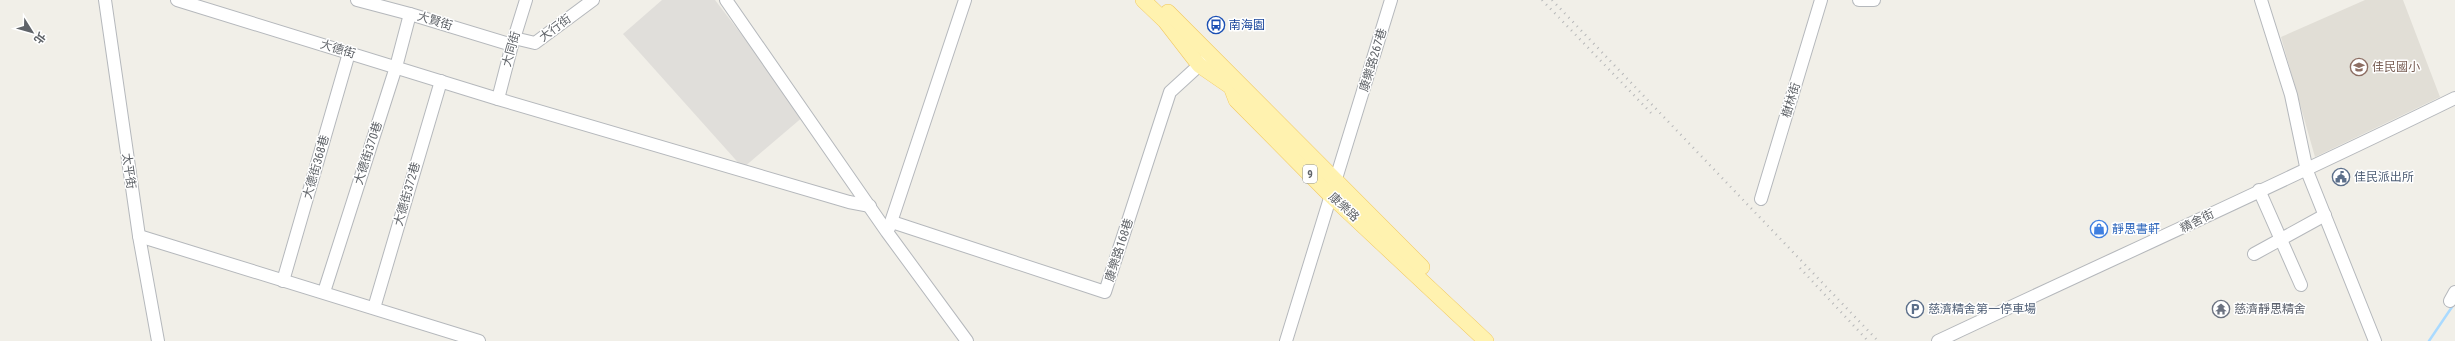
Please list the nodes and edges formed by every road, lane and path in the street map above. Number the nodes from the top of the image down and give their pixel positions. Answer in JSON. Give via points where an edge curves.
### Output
{"nodes":[{"id":1,"x":105,"y":0,"type":"edge"},
{"id":2,"x":177,"y":0,"type":"edge"},
{"id":3,"x":357,"y":0,"type":"edge"},
{"id":4,"x":526,"y":0,"type":"edge"},
{"id":5,"x":593,"y":0,"type":"edge"},
{"id":6,"x":726,"y":0,"type":"edge"},
{"id":7,"x":965,"y":0,"type":"edge"},
{"id":8,"x":1143,"y":0,"type":"edge"},
{"id":9,"x":1156,"y":0,"type":"edge"},
{"id":10,"x":1391,"y":0,"type":"edge"},
{"id":11,"x":1821,"y":0,"type":"edge"},
{"id":12,"x":1859,"y":0,"type":"edge"},
{"id":13,"x":1874,"y":0,"type":"edge"},
{"id":14,"x":2261,"y":0,"type":"edge"},
{"id":15,"x":410,"y":14,"type":"junction"},
{"id":16,"x":513,"y":42,"type":"junction"},
{"id":17,"x":349,"y":53,"type":"junction"},
{"id":18,"x":1204,"y":60,"type":"junction"},
{"id":19,"x":396,"y":67,"type":"junction"},
{"id":20,"x":441,"y":81,"type":"junction"},
{"id":21,"x":2455,"y":98,"type":"edge"},
{"id":22,"x":498,"y":99,"type":"junction"},
{"id":23,"x":2307,"y":171,"type":"junction"},
{"id":24,"x":1333,"y":188,"type":"junction"},
{"id":25,"x":2259,"y":190,"type":"junction"},
{"id":26,"x":1761,"y":199,"type":"dead end"},
{"id":27,"x":870,"y":206,"type":"junction"},
{"id":28,"x":2325,"y":215,"type":"junction"},
{"id":29,"x":890,"y":227,"type":"junction"},
{"id":30,"x":139,"y":236,"type":"junction"},
{"id":31,"x":2282,"y":238,"type":"junction"},
{"id":32,"x":2254,"y":254,"type":"dead end"},
{"id":33,"x":282,"y":281,"type":"junction"},
{"id":34,"x":2301,"y":285,"type":"dead end"},
{"id":35,"x":324,"y":292,"type":"junction"},
{"id":36,"x":374,"y":308,"type":"junction"},
{"id":37,"x":158,"y":341,"type":"edge"},
{"id":38,"x":480,"y":341,"type":"edge"},
{"id":39,"x":967,"y":341,"type":"edge"},
{"id":40,"x":1286,"y":341,"type":"edge"},
{"id":41,"x":1486,"y":341,"type":"edge"},
{"id":42,"x":1497,"y":341,"type":"edge"},
{"id":43,"x":1938,"y":341,"type":"edge"},
{"id":44,"x":2375,"y":341,"type":"edge"}],
"edges":[{"from":1,"to":30,"type":"street","name":"太平街"},
{"from":2,"to":17,"type":"street","name":"大德街"},
{"from":3,"to":15,"type":"street","name":"大賢街"},
{"from":4,"to":16,"type":"street","name":"大同街"},
{"from":5,"to":16,"type":"street","name":"大行街","via":[[535,44]]},
{"from":6,"to":27,"type":"street"},
{"from":7,"to":29,"type":"street"},
{"from":8,"to":18,"type":"main road","name":"康樂路","number":"9"},
{"from":9,"to":18,"type":"main road","name":"康樂路","number":"9"},
{"from":10,"to":24,"type":"street","name":"康樂路267巷"},
{"from":11,"to":26,"type":"street","name":"樹林街"},
{"from":12,"to":13,"type":"street"},
{"from":14,"to":23,"type":"street","via":[[2291,95]]},
{"from":15,"to":16,"type":"street","name":"大賢街"},
{"from":15,"to":19,"type":"street","name":"大德街370巷"},
{"from":16,"to":22,"type":"street","name":"大同街"},
{"from":17,"to":19,"type":"street","name":"大德街"},
{"from":17,"to":33,"type":"street","name":"大德街368巷"},
{"from":18,"to":24,"type":"main road","name":"康樂路","number":"9"},
{"from":18,"to":29,"type":"street","name":"康樂路168巷","via":[[1170,92],[1105,292]]},
{"from":19,"to":20,"type":"street","name":"大德街"},
{"from":19,"to":35,"type":"street","name":"大德街370巷"},
{"from":20,"to":22,"type":"street","name":"大德街"},
{"from":20,"to":36,"type":"street","name":"大德街372巷"},
{"from":21,"to":23,"type":"street","name":"精舍街"},
{"from":22,"to":27,"type":"street","name":"大德街","via":[[841,200]]},
{"from":23,"to":25,"type":"street","name":"精舍街"},
{"from":23,"to":28,"type":"street"},
{"from":24,"to":40,"type":"street","name":"康樂路267巷"},
{"from":24,"to":41,"type":"main road","name":"康樂路","number":"9"},
{"from":24,"to":42,"type":"main road","name":"康樂路","number":"9"},
{"from":25,"to":31,"type":"street"},
{"from":25,"to":43,"type":"street","name":"精舍街","via":[[2177,231]]},
{"from":27,"to":29,"type":"street"},
{"from":28,"to":31,"type":"street"},
{"from":28,"to":44,"type":"street"},
{"from":29,"to":39,"type":"street"},
{"from":30,"to":33,"type":"street"},
{"from":30,"to":37,"type":"street","name":"太平街"},
{"from":31,"to":32,"type":"street"},
{"from":31,"to":34,"type":"street"},
{"from":33,"to":35,"type":"street"},
{"from":35,"to":36,"type":"street"},
{"from":36,"to":38,"type":"street"}]}
